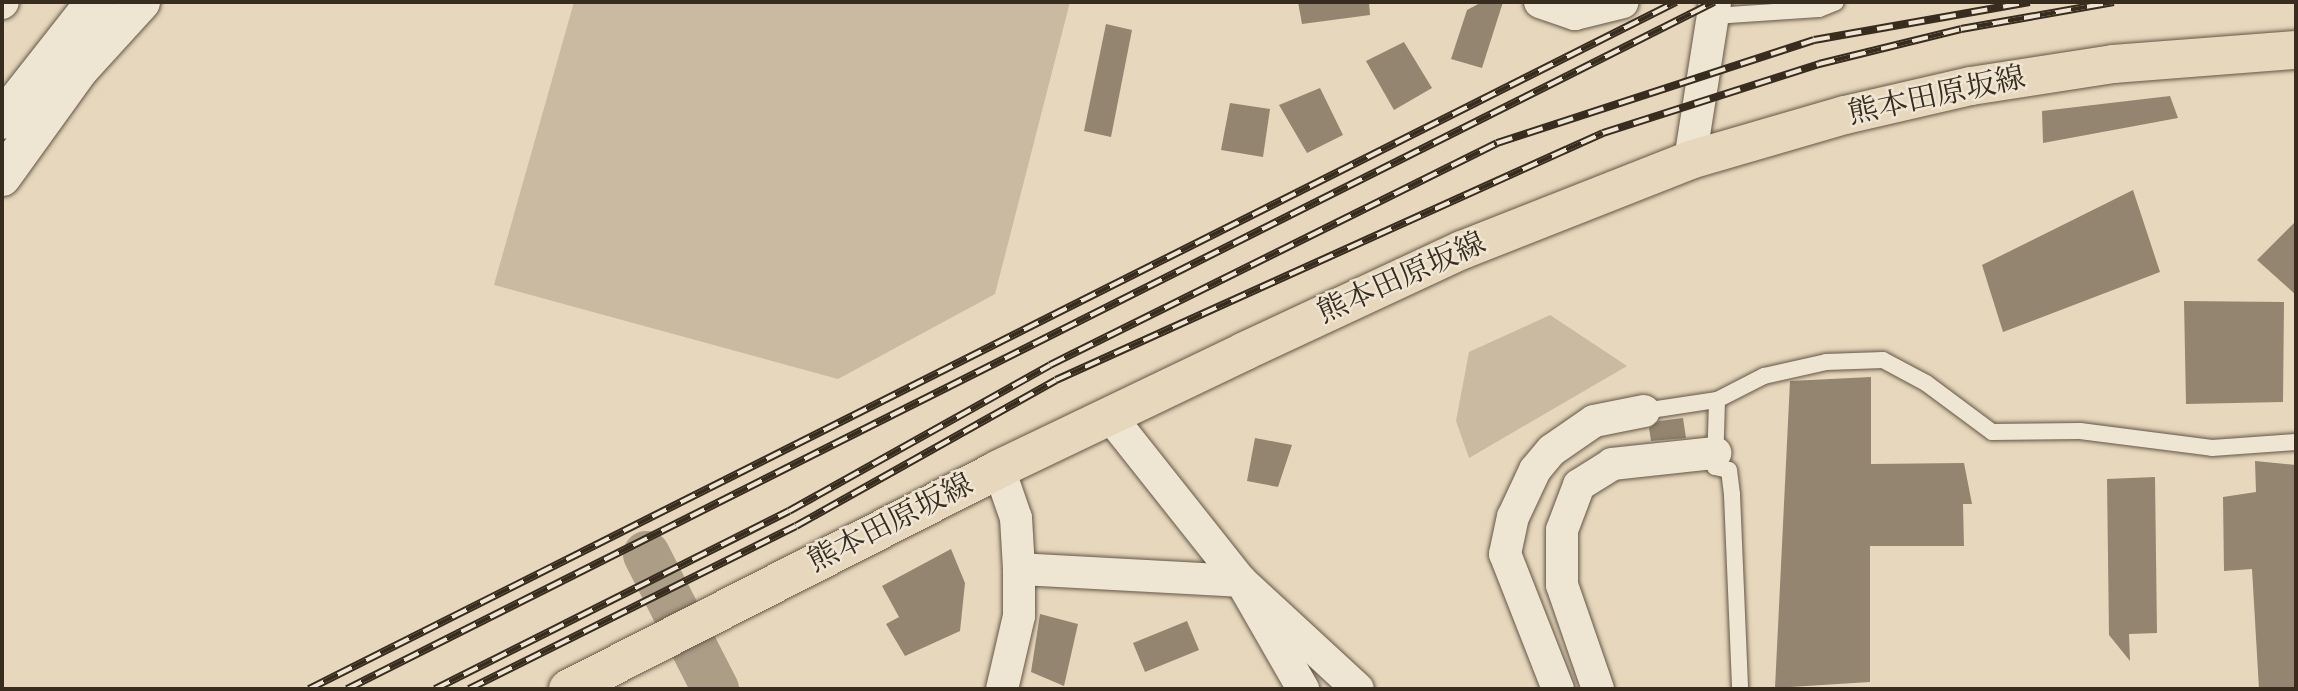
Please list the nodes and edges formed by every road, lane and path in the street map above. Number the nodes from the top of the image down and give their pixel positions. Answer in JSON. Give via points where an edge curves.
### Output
{"nodes":[{"id":1,"x":95,"y":2,"type":"edge"},
{"id":2,"x":141,"y":2,"type":"edge"},
{"id":3,"x":1540,"y":2,"type":"edge"},
{"id":4,"x":1623,"y":2,"type":"edge"},
{"id":5,"x":1836,"y":2,"type":"edge"},
{"id":6,"x":1714,"y":9,"type":"edge"},
{"id":7,"x":2296,"y":50,"type":"edge"},
{"id":8,"x":2,"y":120,"type":"edge"},
{"id":9,"x":1689,"y":160,"type":"junction"},
{"id":10,"x":2,"y":177,"type":"edge"},
{"id":11,"x":1717,"y":400,"type":"junction"},
{"id":12,"x":1644,"y":411,"type":"joint"},
{"id":13,"x":1110,"y":416,"type":"junction"},
{"id":14,"x":2296,"y":442,"type":"edge"},
{"id":15,"x":1715,"y":453,"type":"junction"},
{"id":16,"x":999,"y":469,"type":"junction"},
{"id":17,"x":1019,"y":569,"type":"junction"},
{"id":18,"x":1241,"y":581,"type":"junction"},
{"id":19,"x":1295,"y":678,"type":"edge"},
{"id":20,"x":568,"y":689,"type":"edge"},
{"id":21,"x":1002,"y":689,"type":"edge"},
{"id":22,"x":1312,"y":689,"type":"edge"},
{"id":23,"x":1358,"y":689,"type":"edge"},
{"id":24,"x":1558,"y":689,"type":"edge"},
{"id":25,"x":1598,"y":689,"type":"edge"},
{"id":26,"x":1740,"y":689,"type":"edge"}],
"edges":[{"from":1,"to":8,"type":"main road"},
{"from":2,"to":10,"type":"main road","via":[[79,70]]},
{"from":3,"to":4,"type":"street","via":[[1575,14]]},
{"from":5,"to":6,"type":"lane","via":[[1819,9]]},
{"from":6,"to":9,"type":"street"},
{"from":7,"to":9,"type":"main road","name":"熊本田原坂線","via":[[2113,64],[1971,86],[1846,114]]},
{"from":9,"to":13,"type":"main road","name":"熊本田原坂線","via":[[1462,250]]},
{"from":11,"to":12,"type":"lane"},
{"from":11,"to":14,"type":"lane","via":[[1764,376],[1826,362],[1884,360],[1926,383],[1992,432],[2080,431],[2212,448]]},
{"from":11,"to":15,"type":"lane"},
{"from":12,"to":24,"type":"street","via":[[1594,421],[1552,450],[1535,470],[1513,517],[1506,554]]},
{"from":13,"to":16,"type":"main road","name":"熊本田原坂線"},
{"from":13,"to":18,"type":"street"},
{"from":15,"to":25,"type":"street","via":[[1612,464],[1579,485],[1562,530],[1562,585]]},
{"from":15,"to":26,"type":"lane","via":[[1715,467],[1729,470]]},
{"from":16,"to":17,"type":"street","via":[[1016,519]]},
{"from":16,"to":20,"type":"main road","name":"熊本田原坂線"},
{"from":17,"to":18,"type":"street"},
{"from":17,"to":21,"type":"street","via":[[1019,616]]},
{"from":18,"to":19,"type":"street"},
{"from":18,"to":23,"type":"street"},
{"from":19,"to":22,"type":"street"}]}
